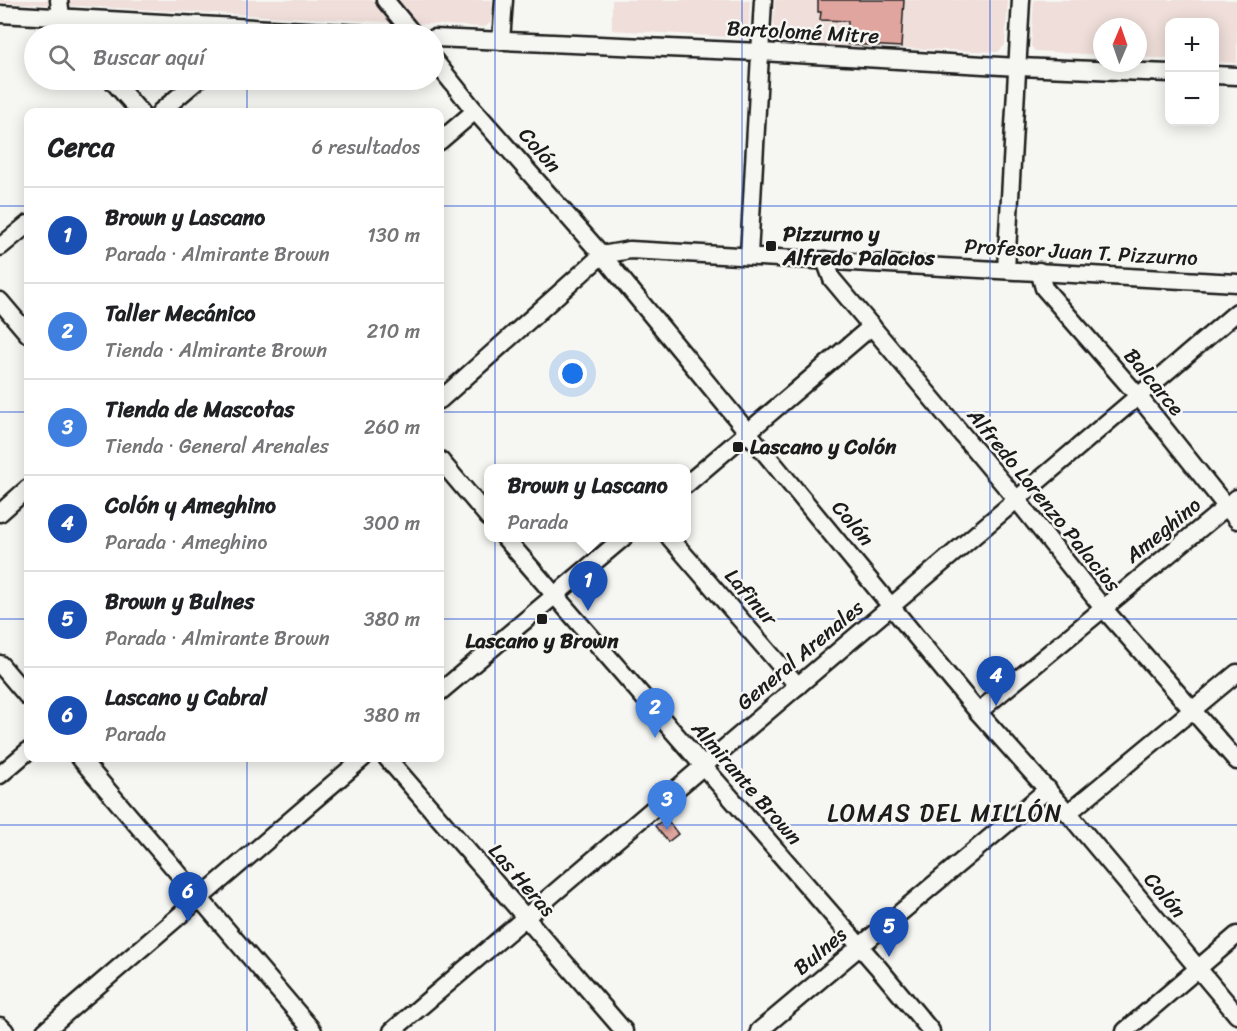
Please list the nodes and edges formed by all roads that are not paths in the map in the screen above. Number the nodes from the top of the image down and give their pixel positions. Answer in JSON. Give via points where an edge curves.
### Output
{"nodes":[{"id":1,"x":58,"y":0,"type":"edge"},
{"id":2,"x":385,"y":0,"type":"edge"},
{"id":3,"x":504,"y":0,"type":"edge"},
{"id":4,"x":764,"y":0,"type":"edge"},
{"id":5,"x":1021,"y":0,"type":"edge"},
{"id":6,"x":0,"y":14,"type":"edge"},
{"id":7,"x":61,"y":17,"type":"junction"},
{"id":8,"x":66,"y":24,"type":"edge"},
{"id":9,"x":153,"y":24,"type":"edge"},
{"id":10,"x":405,"y":24,"type":"edge"},
{"id":11,"x":444,"y":38,"type":"edge"},
{"id":12,"x":501,"y":41,"type":"junction"},
{"id":13,"x":761,"y":52,"type":"junction"},
{"id":14,"x":1018,"y":67,"type":"junction"},
{"id":15,"x":444,"y":72,"type":"edge"},
{"id":16,"x":1165,"y":73,"type":"edge"},
{"id":17,"x":1219,"y":75,"type":"edge"},
{"id":18,"x":1237,"y":76,"type":"edge"},
{"id":19,"x":121,"y":90,"type":"edge"},
{"id":20,"x":186,"y":90,"type":"edge"},
{"id":21,"x":136,"y":108,"type":"edge"},
{"id":22,"x":165,"y":108,"type":"edge"},
{"id":23,"x":475,"y":111,"type":"junction"},
{"id":24,"x":444,"y":138,"type":"edge"},
{"id":25,"x":24,"y":227,"type":"edge"},
{"id":26,"x":0,"y":248,"type":"edge"},
{"id":27,"x":602,"y":255,"type":"junction"},
{"id":28,"x":749,"y":255,"type":"junction"},
{"id":29,"x":825,"y":260,"type":"junction"},
{"id":30,"x":1006,"y":270,"type":"junction"},
{"id":31,"x":1039,"y":271,"type":"junction"},
{"id":32,"x":1237,"y":283,"type":"edge"},
{"id":33,"x":0,"y":301,"type":"edge"},
{"id":34,"x":1237,"y":312,"type":"edge"},
{"id":35,"x":872,"y":326,"type":"junction"},
{"id":36,"x":24,"y":329,"type":"edge"},
{"id":37,"x":444,"y":396,"type":"edge"},
{"id":38,"x":1138,"y":397,"type":"junction"},
{"id":39,"x":747,"y":432,"type":"junction"},
{"id":40,"x":444,"y":465,"type":"edge"},
{"id":41,"x":691,"y":481,"type":"edge"},
{"id":42,"x":24,"y":492,"type":"edge"},
{"id":43,"x":1017,"y":500,"type":"junction"},
{"id":44,"x":1233,"y":508,"type":"edge"},
{"id":45,"x":0,"y":513,"type":"edge"},
{"id":46,"x":484,"y":513,"type":"edge"},
{"id":47,"x":509,"y":542,"type":"edge"},
{"id":48,"x":617,"y":542,"type":"edge"},
{"id":49,"x":674,"y":542,"type":"edge"},
{"id":50,"x":554,"y":595,"type":"junction"},
{"id":51,"x":893,"y":606,"type":"junction"},
{"id":52,"x":1103,"y":608,"type":"junction"},
{"id":53,"x":0,"y":664,"type":"edge"},
{"id":54,"x":1237,"y":673,"type":"edge"},
{"id":55,"x":798,"y":686,"type":"junction"},
{"id":56,"x":444,"y":689,"type":"edge"},
{"id":57,"x":24,"y":692,"type":"edge"},
{"id":58,"x":1193,"y":710,"type":"junction"},
{"id":59,"x":978,"y":712,"type":"junction"},
{"id":60,"x":24,"y":754,"type":"edge"},
{"id":61,"x":1237,"y":761,"type":"edge"},
{"id":62,"x":83,"y":762,"type":"edge"},
{"id":63,"x":358,"y":762,"type":"edge"},
{"id":64,"x":390,"y":762,"type":"edge"},
{"id":65,"x":704,"y":766,"type":"junction"},
{"id":66,"x":0,"y":775,"type":"edge"},
{"id":67,"x":1048,"y":789,"type":"junction"},
{"id":68,"x":1068,"y":813,"type":"junction"},
{"id":69,"x":201,"y":898,"type":"junction"},
{"id":70,"x":525,"y":917,"type":"junction"},
{"id":71,"x":1237,"y":935,"type":"edge"},
{"id":72,"x":860,"y":947,"type":"junction"},
{"id":73,"x":1198,"y":970,"type":"junction"},
{"id":74,"x":1237,"y":1015,"type":"edge"},
{"id":75,"x":0,"y":1026,"type":"edge"},
{"id":76,"x":5,"y":1031,"type":"edge"},
{"id":77,"x":45,"y":1031,"type":"edge"},
{"id":78,"x":313,"y":1031,"type":"edge"},
{"id":79,"x":392,"y":1031,"type":"edge"},
{"id":80,"x":624,"y":1031,"type":"edge"},
{"id":81,"x":759,"y":1031,"type":"edge"},
{"id":82,"x":931,"y":1031,"type":"edge"},
{"id":83,"x":1125,"y":1031,"type":"edge"}],
"edges":[{"from":1,"to":7,"type":"street"},
{"from":2,"to":10,"type":"street"},
{"from":3,"to":12,"type":"street"},
{"from":4,"to":13,"type":"street"},
{"from":5,"to":14,"type":"street"},
{"from":6,"to":7,"type":"street"},
{"from":7,"to":8,"type":"street"},
{"from":7,"to":9,"type":"street"},
{"from":11,"to":12,"type":"street","name":"Bartolomé Mitre"},
{"from":12,"to":13,"type":"street","name":"Bartolomé Mitre"},
{"from":13,"to":14,"type":"street","name":"Bartolomé Mitre"},
{"from":13,"to":28,"type":"street"},
{"from":14,"to":16,"type":"street","name":"Bartolomé Mitre"},
{"from":14,"to":30,"type":"street"},
{"from":15,"to":23,"type":"street","name":"Colón"},
{"from":17,"to":18,"type":"street"},
{"from":19,"to":21,"type":"street"},
{"from":20,"to":22,"type":"street"},
{"from":23,"to":24,"type":"street"},
{"from":23,"to":27,"type":"street","name":"Colón"},
{"from":25,"to":26,"type":"street"},
{"from":27,"to":28,"type":"street","name":"Profesor Juan T. Pizzurno","via":[[630,250]]},
{"from":27,"to":37,"type":"street"},
{"from":27,"to":39,"type":"street","name":"Colón"},
{"from":28,"to":29,"type":"street","name":"Profesor Juan T. Pizzurno"},
{"from":29,"to":30,"type":"street","name":"Profesor Juan T. Pizzurno"},
{"from":29,"to":35,"type":"street","name":"Alfredo Lorenzo Palacios","via":[[832,279]]},
{"from":30,"to":31,"type":"street","name":"Profesor Juan T. Pizzurno"},
{"from":31,"to":32,"type":"street","name":"Profesor Juan T. Pizzurno"},
{"from":31,"to":38,"type":"street","name":"Balcarce","via":[[1044,288]]},
{"from":33,"to":36,"type":"street"},
{"from":34,"to":38,"type":"street","name":"General Arenales"},
{"from":35,"to":39,"type":"street"},
{"from":35,"to":43,"type":"street","name":"Alfredo Lorenzo Palacios"},
{"from":38,"to":43,"type":"street","name":"General Arenales"},
{"from":38,"to":44,"type":"street","name":"Balcarce"},
{"from":39,"to":41,"type":"street"},
{"from":39,"to":51,"type":"street","name":"Colón"},
{"from":40,"to":46,"type":"street"},
{"from":42,"to":45,"type":"street"},
{"from":43,"to":51,"type":"street","name":"General Arenales"},
{"from":43,"to":52,"type":"street","name":"Alfredo Lorenzo Palacios"},
{"from":44,"to":52,"type":"street","name":"Ameghino"},
{"from":47,"to":50,"type":"street","name":"Almirante Brown"},
{"from":48,"to":50,"type":"street"},
{"from":49,"to":55,"type":"street","name":"Lafinur"},
{"from":50,"to":56,"type":"street"},
{"from":50,"to":65,"type":"street","name":"Almirante Brown"},
{"from":51,"to":55,"type":"street","name":"General Arenales"},
{"from":51,"to":59,"type":"street","name":"Colón"},
{"from":52,"to":58,"type":"street","name":"Alfredo Lorenzo Palacios"},
{"from":52,"to":59,"type":"street","name":"Ameghino"},
{"from":53,"to":57,"type":"street"},
{"from":54,"to":58,"type":"street"},
{"from":55,"to":65,"type":"street","name":"General Arenales"},
{"from":58,"to":61,"type":"street","name":"Alfredo Lorenzo Palacios"},
{"from":58,"to":68,"type":"street"},
{"from":59,"to":67,"type":"street","name":"Colón"},
{"from":60,"to":66,"type":"street"},
{"from":62,"to":69,"type":"street"},
{"from":63,"to":69,"type":"street"},
{"from":64,"to":70,"type":"street","name":"Las Heras"},
{"from":65,"to":70,"type":"street","name":"General Arenales"},
{"from":65,"to":72,"type":"street","name":"Almirante Brown"},
{"from":67,"to":68,"type":"street","name":"Colón"},
{"from":67,"to":72,"type":"street","name":"Bulnes"},
{"from":68,"to":73,"type":"street","name":"Colón"},
{"from":69,"to":77,"type":"street"},
{"from":69,"to":78,"type":"street"},
{"from":70,"to":79,"type":"street","name":"General Arenales"},
{"from":70,"to":80,"type":"street","name":"Las Heras"},
{"from":71,"to":73,"type":"street"},
{"from":72,"to":81,"type":"street","name":"Bulnes"},
{"from":72,"to":82,"type":"street","name":"Almirante Brown"},
{"from":73,"to":74,"type":"street","name":"Colón"},
{"from":73,"to":83,"type":"street"},
{"from":75,"to":76,"type":"street"}]}
